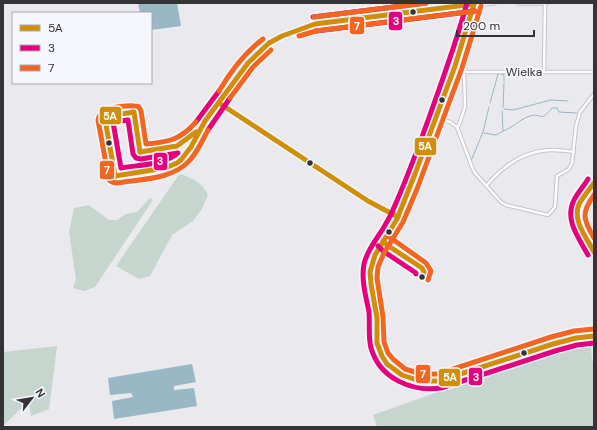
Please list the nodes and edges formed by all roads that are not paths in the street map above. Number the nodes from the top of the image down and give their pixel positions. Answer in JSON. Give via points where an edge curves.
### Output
{"nodes":[{"id":1,"x":474,"y":3,"type":"edge"},
{"id":2,"x":494,"y":3,"type":"edge"},
{"id":3,"x":519,"y":3,"type":"edge"},
{"id":4,"x":546,"y":3,"type":"edge"},
{"id":5,"x":454,"y":70,"type":"junction"},
{"id":6,"x":544,"y":71,"type":"junction"},
{"id":7,"x":464,"y":72,"type":"junction"},
{"id":8,"x":594,"y":72,"type":"edge"},
{"id":9,"x":594,"y":94,"type":"edge"},
{"id":10,"x":219,"y":103,"type":"junction"},
{"id":11,"x":436,"y":118,"type":"junction"},
{"id":12,"x":202,"y":126,"type":"dead end"},
{"id":13,"x":457,"y":127,"type":"junction"},
{"id":14,"x":574,"y":152,"type":"junction"},
{"id":15,"x":594,"y":183,"type":"edge"},
{"id":16,"x":487,"y":185,"type":"junction"},
{"id":17,"x":398,"y":217,"type":"junction"},
{"id":18,"x":594,"y":252,"type":"edge"},
{"id":19,"x":594,"y":336,"type":"edge"}],
"edges":[{"from":1,"to":2,"type":"street"},
{"from":1,"to":5,"type":"street"},
{"from":1,"to":10,"type":"street","via":[[321,23],[291,31],[270,42],[251,58]]},
{"from":3,"to":4,"type":"street"},
{"from":4,"to":6,"type":"street"},
{"from":5,"to":7,"type":"street","name":"Wielka"},
{"from":5,"to":11,"type":"street"},
{"from":6,"to":7,"type":"street","name":"Wielka"},
{"from":6,"to":8,"type":"street","name":"Wielka"},
{"from":7,"to":13,"type":"street","via":[[464,107]]},
{"from":9,"to":14,"type":"street","via":[[580,112]]},
{"from":10,"to":12,"type":"street"},
{"from":10,"to":17,"type":"street","via":[[368,201]]},
{"from":11,"to":13,"type":"street"},
{"from":11,"to":17,"type":"street"},
{"from":13,"to":16,"type":"street","via":[[472,167]]},
{"from":14,"to":16,"type":"street","via":[[545,150],[523,156],[503,167]]},
{"from":14,"to":16,"type":"street","via":[[570,167],[557,176],[554,207],[548,215],[507,206]]},
{"from":15,"to":18,"type":"street","via":[[577,213],[580,227]]},
{"from":17,"to":19,"type":"street","via":[[376,252],[370,284],[380,351],[385,360],[400,374],[420,382],[439,381],[546,346]]}]}
